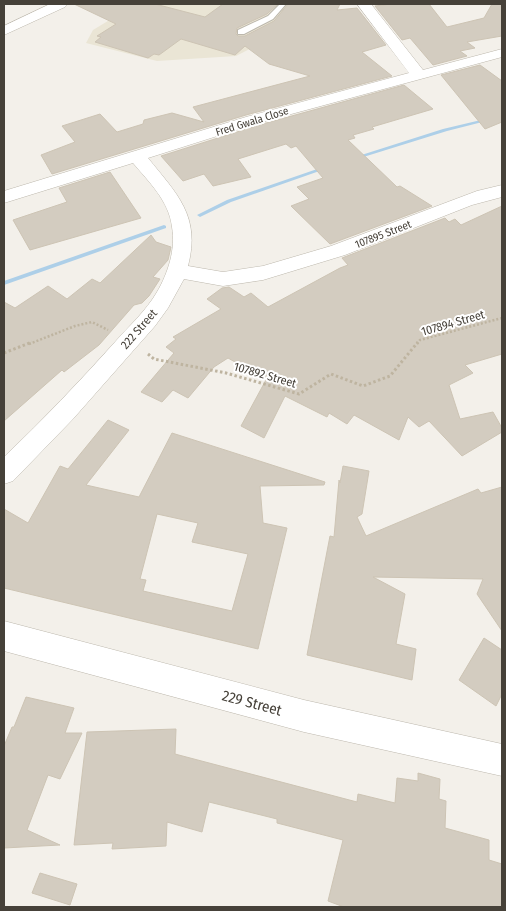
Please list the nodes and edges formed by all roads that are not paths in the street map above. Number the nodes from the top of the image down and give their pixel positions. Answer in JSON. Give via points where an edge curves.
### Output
{"nodes":[{"id":1,"x":60,"y":4,"type":"edge"},
{"id":2,"x":283,"y":4,"type":"edge"},
{"id":3,"x":364,"y":4,"type":"edge"},
{"id":4,"x":4,"y":31,"type":"edge"},
{"id":5,"x":241,"y":32,"type":"dead end"},
{"id":6,"x":502,"y":53,"type":"edge"},
{"id":7,"x":418,"y":74,"type":"junction"},
{"id":8,"x":138,"y":157,"type":"junction"},
{"id":9,"x":502,"y":192,"type":"edge"},
{"id":10,"x":4,"y":197,"type":"edge"},
{"id":11,"x":178,"y":270,"type":"junction"},
{"id":12,"x":4,"y":473,"type":"edge"},
{"id":13,"x":4,"y":636,"type":"edge"},
{"id":14,"x":502,"y":760,"type":"edge"}],
"edges":[{"from":1,"to":4,"type":"street"},
{"from":2,"to":5,"type":"lane","via":[[265,20]]},
{"from":3,"to":7,"type":"street"},
{"from":6,"to":7,"type":"street","name":"Fred Gwala Close"},
{"from":7,"to":8,"type":"street","name":"Fred Gwala Close","via":[[252,120]]},
{"from":8,"to":10,"type":"street","name":"Fred Gwala Close"},
{"from":8,"to":11,"type":"street","name":"222 Street","via":[[174,205],[182,225],[183,242]]},
{"from":9,"to":11,"type":"street","name":"107895 Street","via":[[459,204],[298,264],[262,273],[229,279],[208,278]]},
{"from":11,"to":12,"type":"street","name":"222 Street","via":[[161,303],[135,334],[99,376]]},
{"from":13,"to":14,"type":"street","name":"229 Street","via":[[304,716]]}]}
